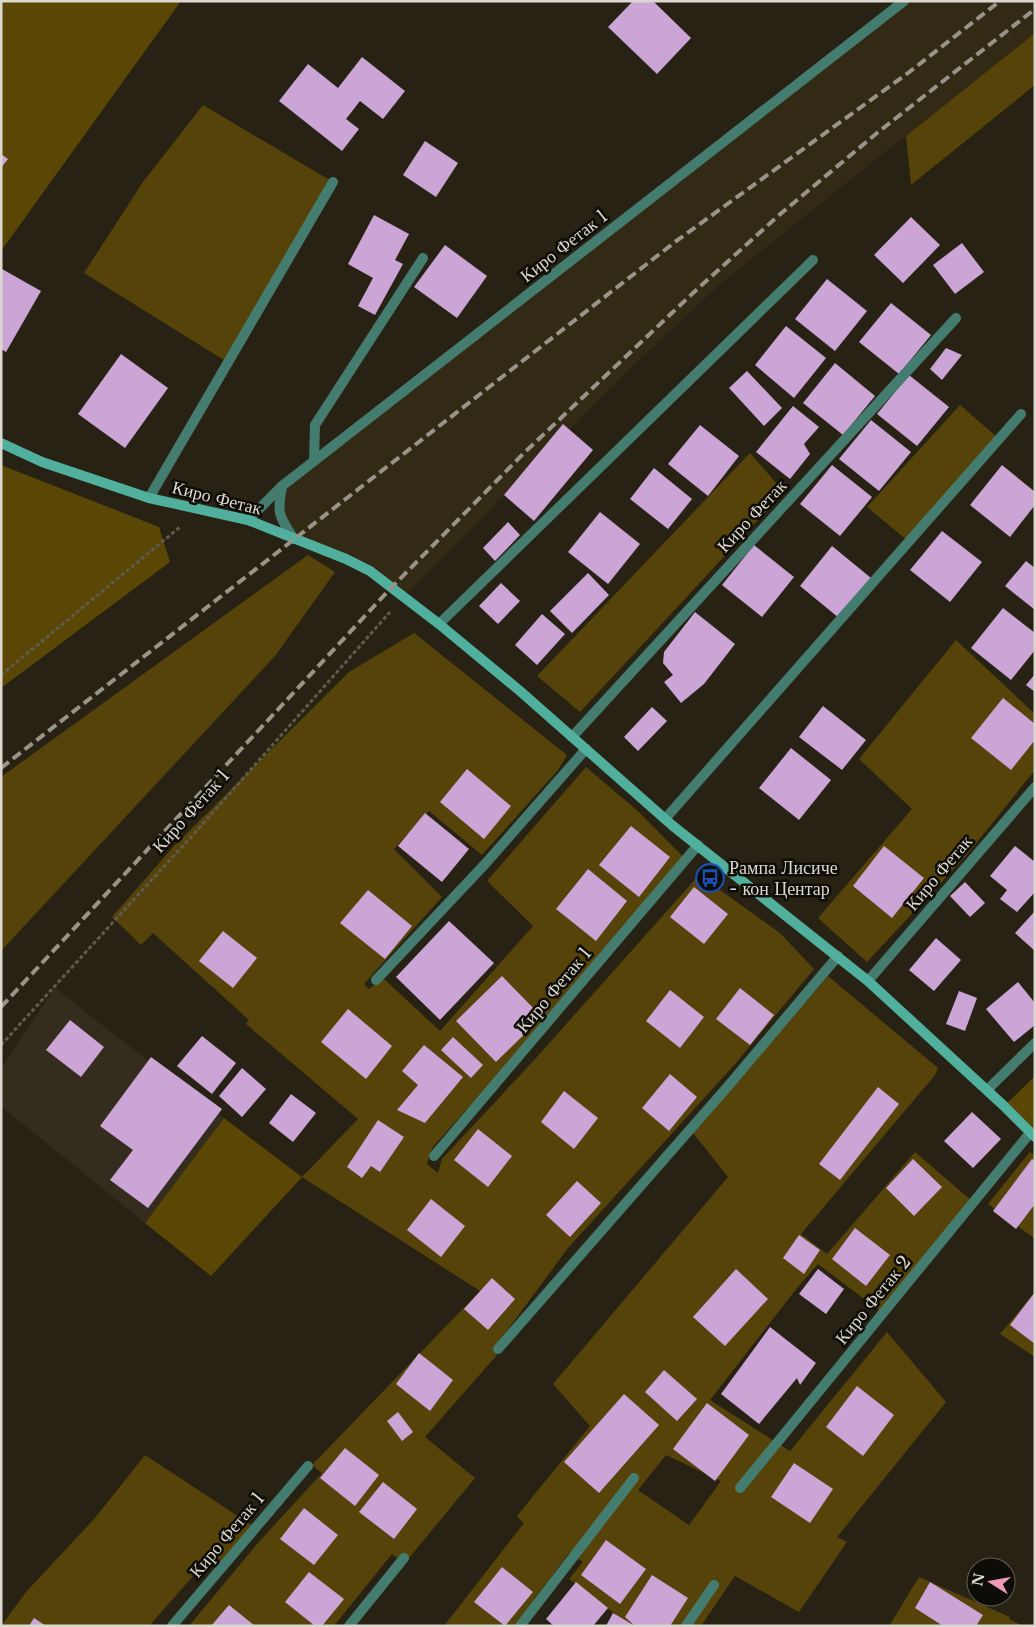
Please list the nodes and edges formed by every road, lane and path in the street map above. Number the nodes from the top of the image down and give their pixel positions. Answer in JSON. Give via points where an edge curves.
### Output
{"nodes":[{"id":1,"x":904,"y":1,"type":"edge"},
{"id":2,"x":333,"y":182,"type":"dead end"},
{"id":3,"x":423,"y":258,"type":"dead end"},
{"id":4,"x":813,"y":260,"type":"dead end"},
{"id":5,"x":956,"y":318,"type":"dead end"},
{"id":6,"x":1021,"y":414,"type":"dead end"},
{"id":7,"x":1,"y":443,"type":"edge"},
{"id":8,"x":314,"y":461,"type":"junction"},
{"id":9,"x":282,"y":486,"type":"junction"},
{"id":10,"x":149,"y":498,"type":"junction"},
{"id":11,"x":201,"y":510,"type":"junction"},
{"id":12,"x":248,"y":520,"type":"junction"},
{"id":13,"x":294,"y":539,"type":"junction"},
{"id":14,"x":403,"y":597,"type":"junction"},
{"id":15,"x":439,"y":624,"type":"junction"},
{"id":16,"x":1,"y":675,"type":"edge"},
{"id":17,"x":572,"y":737,"type":"junction"},
{"id":18,"x":586,"y":749,"type":"junction"},
{"id":19,"x":1035,"y":787,"type":"edge"},
{"id":20,"x":665,"y":818,"type":"junction"},
{"id":21,"x":698,"y":845,"type":"junction"},
{"id":22,"x":838,"y":956,"type":"junction"},
{"id":23,"x":376,"y":980,"type":"dead end"},
{"id":24,"x":868,"y":981,"type":"junction"},
{"id":25,"x":1035,"y":1044,"type":"edge"},
{"id":26,"x":1,"y":1045,"type":"edge"},
{"id":27,"x":987,"y":1090,"type":"junction"},
{"id":28,"x":1032,"y":1135,"type":"edge"},
{"id":29,"x":434,"y":1156,"type":"dead end"},
{"id":30,"x":498,"y":1349,"type":"dead end"},
{"id":31,"x":308,"y":1466,"type":"dead end"},
{"id":32,"x":634,"y":1478,"type":"dead end"},
{"id":33,"x":740,"y":1488,"type":"dead end"},
{"id":34,"x":404,"y":1558,"type":"dead end"},
{"id":35,"x":714,"y":1585,"type":"dead end"},
{"id":36,"x":172,"y":1626,"type":"edge"},
{"id":37,"x":349,"y":1626,"type":"edge"},
{"id":38,"x":520,"y":1626,"type":"edge"},
{"id":39,"x":686,"y":1626,"type":"edge"}],
"edges":[{"from":1,"to":8,"type":"street","name":"Киро Фетак 1"},
{"from":2,"to":10,"type":"street"},
{"from":3,"to":8,"type":"street","via":[[315,424]]},
{"from":4,"to":15,"type":"street"},
{"from":5,"to":17,"type":"street","name":"Киро Фетак"},
{"from":6,"to":20,"type":"street"},
{"from":7,"to":10,"type":"main road","name":"Киро Фетак","via":[[42,462]]},
{"from":8,"to":9,"type":"street","name":"Киро Фетак 1"},
{"from":9,"to":12,"type":"street","name":"Киро Фетак 1"},
{"from":9,"to":13,"type":"street","via":[[278,509]]},
{"from":10,"to":11,"type":"main road","name":"Киро Фетак"},
{"from":11,"to":12,"type":"main road","name":"Киро Фетак"},
{"from":11,"to":16,"type":"path"},
{"from":12,"to":13,"type":"main road","name":"Киро Фетак"},
{"from":13,"to":14,"type":"main road","name":"Киро Фетак","via":[[370,571]]},
{"from":14,"to":15,"type":"main road","name":"Киро Фетак"},
{"from":14,"to":26,"type":"path","name":"Киро Фетак 1","via":[[201,826]]},
{"from":15,"to":17,"type":"main road","name":"Киро Фетак"},
{"from":17,"to":18,"type":"main road","name":"Киро Фетак"},
{"from":18,"to":20,"type":"main road","name":"Киро Фетак"},
{"from":18,"to":23,"type":"street","via":[[480,870]]},
{"from":19,"to":24,"type":"street","name":"Киро Фетак"},
{"from":20,"to":21,"type":"main road","name":"Киро Фетак"},
{"from":21,"to":22,"type":"main road","name":"Киро Фетак"},
{"from":21,"to":29,"type":"street","name":"Киро Фетак 1"},
{"from":22,"to":24,"type":"main road","name":"Киро Фетак"},
{"from":22,"to":30,"type":"street"},
{"from":24,"to":27,"type":"main road","name":"Киро Фетак"},
{"from":25,"to":27,"type":"street"},
{"from":27,"to":28,"type":"main road","name":"Киро Фетак"},
{"from":28,"to":33,"type":"street","name":"Киро Фетак 2"},
{"from":31,"to":36,"type":"street","name":"Киро Фетак 1"},
{"from":32,"to":38,"type":"street"},
{"from":34,"to":37,"type":"street"},
{"from":35,"to":39,"type":"street"}]}
